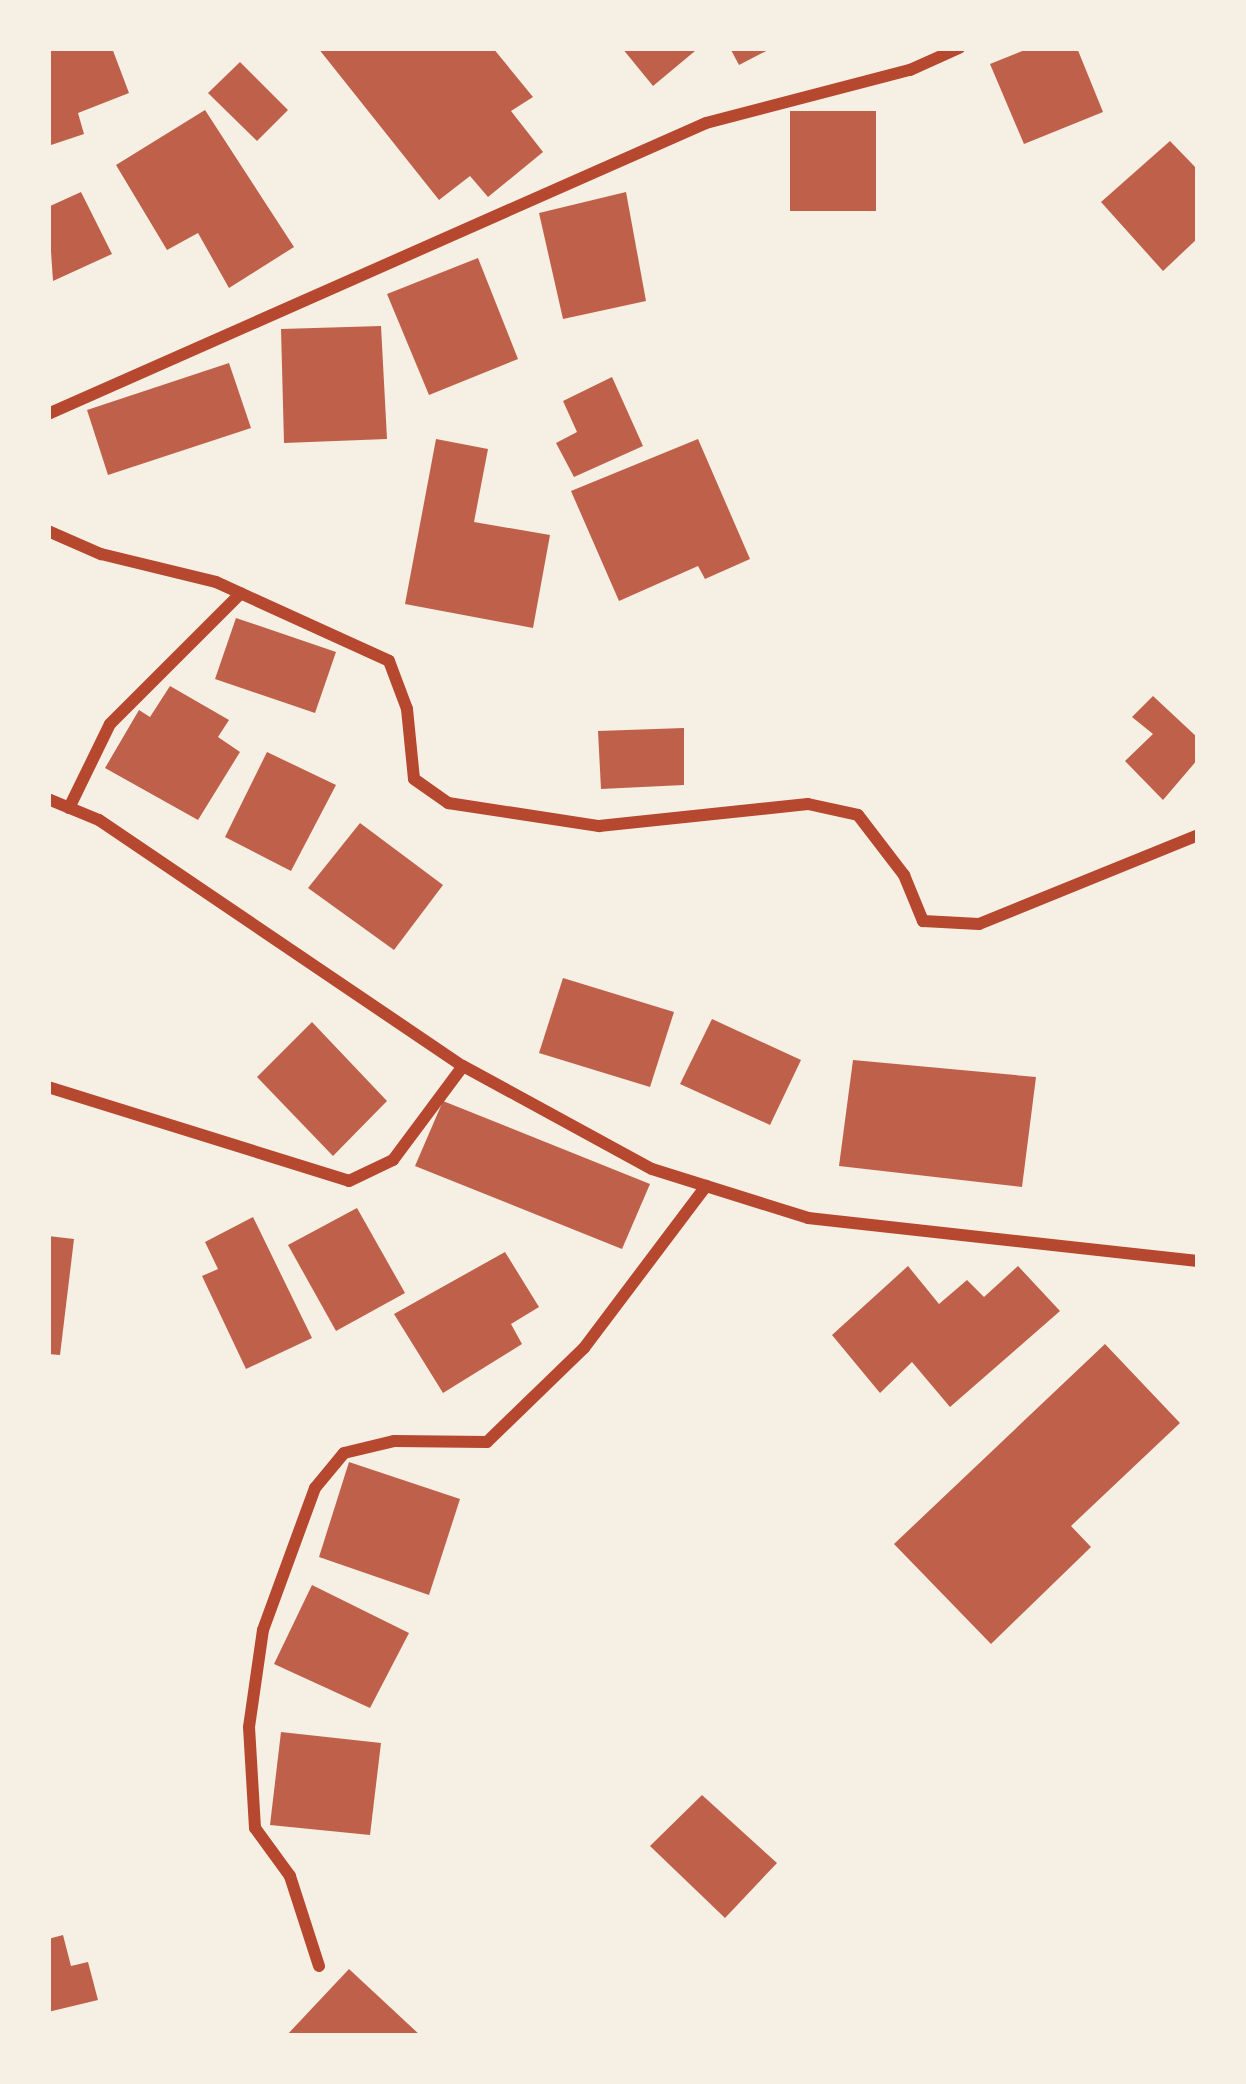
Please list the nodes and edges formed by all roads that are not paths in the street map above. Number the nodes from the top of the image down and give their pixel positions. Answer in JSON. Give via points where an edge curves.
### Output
{"nodes":[{"id":1,"x":958,"y":48,"type":"edge"},
{"id":2,"x":48,"y":414,"type":"edge"},
{"id":3,"x":48,"y":531,"type":"edge"},
{"id":4,"x":242,"y":593,"type":"junction"},
{"id":5,"x":48,"y":799,"type":"edge"},
{"id":6,"x":69,"y":808,"type":"junction"},
{"id":7,"x":1198,"y":835,"type":"edge"},
{"id":8,"x":463,"y":1066,"type":"junction"},
{"id":9,"x":48,"y":1087,"type":"edge"},
{"id":10,"x":706,"y":1186,"type":"junction"},
{"id":11,"x":1198,"y":1261,"type":"edge"},
{"id":12,"x":319,"y":1966,"type":"dead end"}],
"edges":[{"from":1,"to":2,"type":"street","via":[[910,70],[706,123]]},
{"from":3,"to":4,"type":"street"},
{"from":4,"to":6,"type":"street","via":[[110,724]]},
{"from":4,"to":7,"type":"street","via":[[389,662],[407,709],[414,778],[448,803],[599,826],[808,804],[858,815],[904,875],[923,921],[979,924]]},
{"from":5,"to":6,"type":"street"},
{"from":6,"to":8,"type":"street","via":[[99,820]]},
{"from":8,"to":9,"type":"street","via":[[393,1160],[350,1180]]},
{"from":8,"to":10,"type":"street","via":[[652,1168]]},
{"from":10,"to":11,"type":"street","via":[[808,1218]]},
{"from":10,"to":12,"type":"street","via":[[584,1348],[487,1442],[394,1442],[344,1454],[315,1488],[263,1630],[249,1727],[255,1828],[290,1876]]}]}
